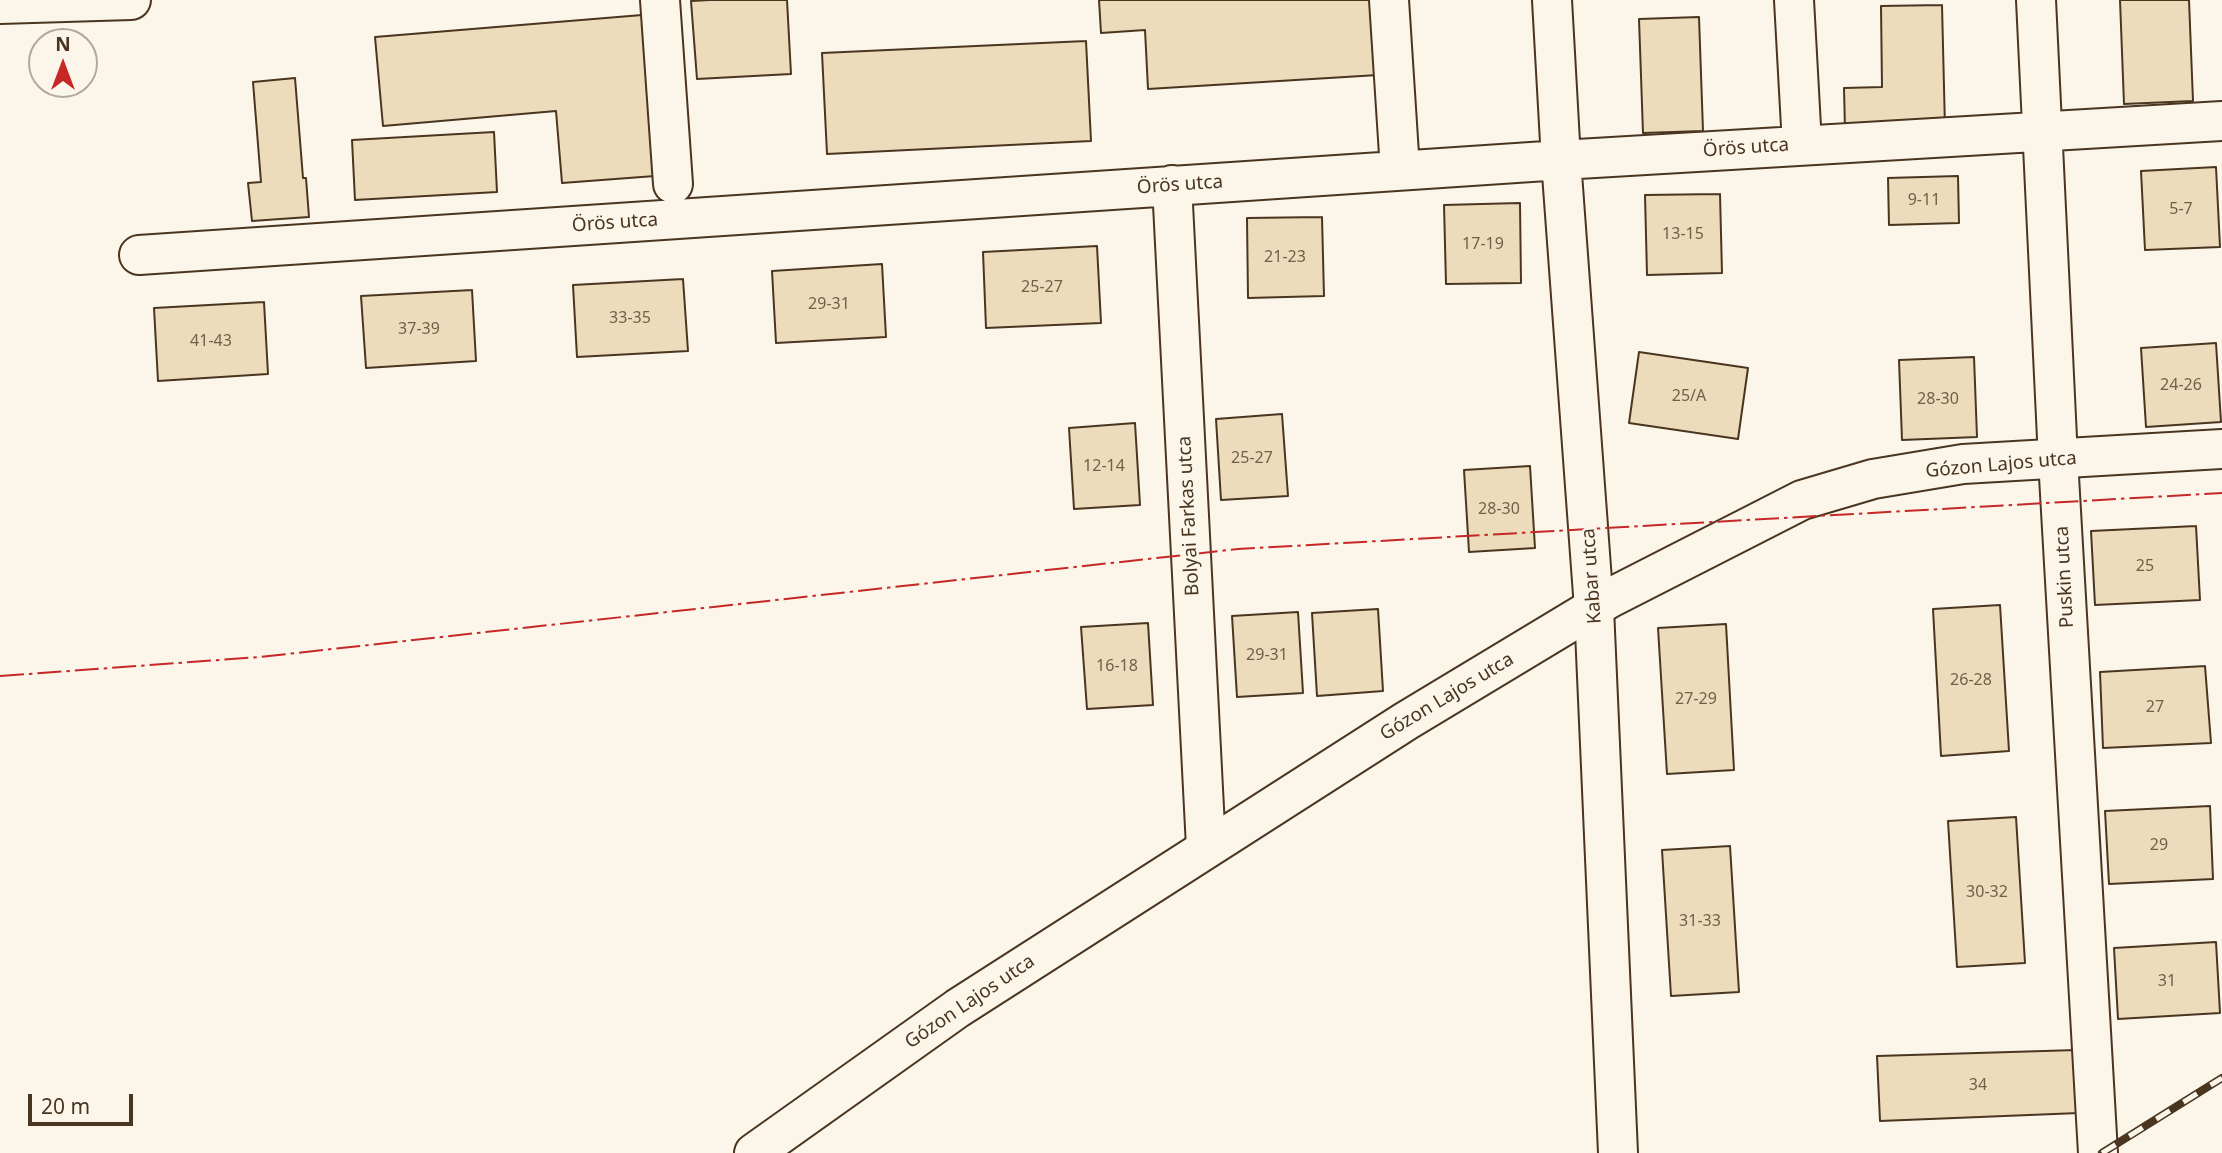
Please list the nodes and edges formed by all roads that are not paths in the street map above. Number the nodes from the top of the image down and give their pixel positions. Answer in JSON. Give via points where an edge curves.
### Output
{"nodes":[{"id":1,"x":131,"y":0,"type":"edge"},
{"id":2,"x":660,"y":0,"type":"edge"},
{"id":3,"x":1389,"y":0,"type":"edge"},
{"id":4,"x":1552,"y":0,"type":"edge"},
{"id":5,"x":1794,"y":0,"type":"edge"},
{"id":6,"x":2036,"y":0,"type":"edge"},
{"id":7,"x":0,"y":4,"type":"edge"},
{"id":8,"x":2222,"y":121,"type":"edge"},
{"id":9,"x":2041,"y":130,"type":"junction"},
{"id":10,"x":1802,"y":145,"type":"junction"},
{"id":11,"x":1561,"y":160,"type":"junction"},
{"id":12,"x":1400,"y":170,"type":"junction"},
{"id":13,"x":673,"y":184,"type":"dead end"},
{"id":14,"x":1172,"y":186,"type":"junction"},
{"id":15,"x":139,"y":255,"type":"dead end"},
{"id":16,"x":2222,"y":449,"type":"edge"},
{"id":17,"x":2058,"y":459,"type":"junction"},
{"id":18,"x":1594,"y":608,"type":"junction"},
{"id":19,"x":1206,"y":847,"type":"junction"},
{"id":20,"x":754,"y":1153,"type":"edge"},
{"id":21,"x":1618,"y":1153,"type":"edge"},
{"id":22,"x":2098,"y":1153,"type":"edge"}],
"edges":[{"from":1,"to":7,"type":"street"},
{"from":2,"to":13,"type":"street"},
{"from":3,"to":12,"type":"street"},
{"from":4,"to":11,"type":"street","name":"Kabar utca"},
{"from":5,"to":10,"type":"street"},
{"from":6,"to":9,"type":"street","name":"Puskin utca"},
{"from":8,"to":9,"type":"street","name":"Örös utca"},
{"from":9,"to":10,"type":"street","name":"Örös utca"},
{"from":9,"to":17,"type":"street","name":"Puskin utca"},
{"from":10,"to":11,"type":"street","name":"Örös utca"},
{"from":11,"to":12,"type":"street","name":"Örös utca"},
{"from":11,"to":18,"type":"street","name":"Kabar utca"},
{"from":12,"to":14,"type":"street","name":"Örös utca"},
{"from":14,"to":15,"type":"street","name":"Örös utca"},
{"from":14,"to":19,"type":"street","name":"Bolyai Farkas utca"},
{"from":16,"to":17,"type":"street","name":"Gózon Lajos utca"},
{"from":17,"to":18,"type":"street","name":"Gózon Lajos utca","via":[[1963,464],[1873,479],[1802,500]]},
{"from":17,"to":22,"type":"street","name":"Puskin utca"},
{"from":18,"to":19,"type":"street","name":"Gózon Lajos utca"},
{"from":18,"to":21,"type":"street","name":"Kabar utca"},
{"from":19,"to":20,"type":"street","name":"Gózon Lajos utca","via":[[958,1008]]}]}
